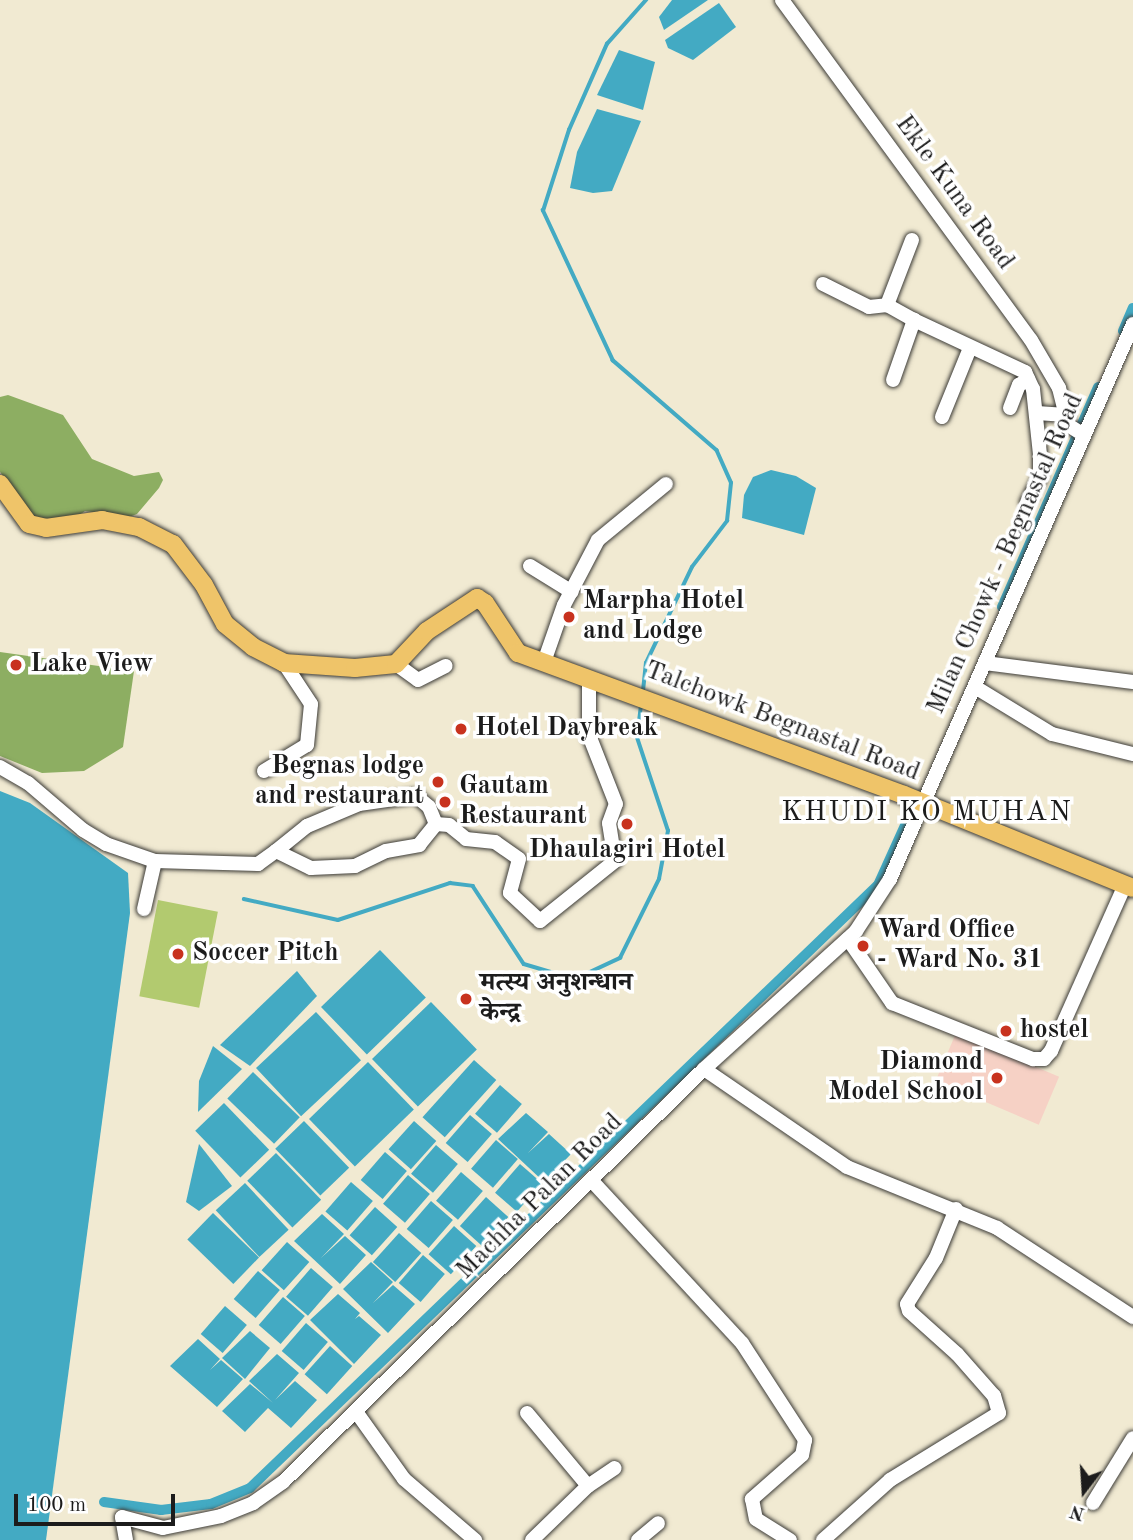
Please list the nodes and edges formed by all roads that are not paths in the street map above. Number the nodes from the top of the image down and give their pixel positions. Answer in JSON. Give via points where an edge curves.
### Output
{"nodes":[{"id":1,"x":782,"y":0,"type":"edge"},
{"id":2,"x":912,"y":240,"type":"dead end"},
{"id":3,"x":823,"y":284,"type":"dead end"},
{"id":4,"x":887,"y":305,"type":"junction"},
{"id":5,"x":915,"y":320,"type":"junction"},
{"id":6,"x":1133,"y":324,"type":"edge"},
{"id":7,"x":970,"y":348,"type":"junction"},
{"id":8,"x":1028,"y":379,"type":"junction"},
{"id":9,"x":893,"y":380,"type":"dead end"},
{"id":10,"x":1010,"y":408,"type":"dead end"},
{"id":11,"x":1037,"y":413,"type":"junction"},
{"id":12,"x":942,"y":417,"type":"dead end"},
{"id":13,"x":1067,"y":420,"type":"junction"},
{"id":14,"x":1084,"y":435,"type":"junction"},
{"id":15,"x":0,"y":484,"type":"edge"},
{"id":16,"x":666,"y":484,"type":"dead end"},
{"id":17,"x":1027,"y":503,"type":"dead end"},
{"id":18,"x":530,"y":566,"type":"dead end"},
{"id":19,"x":572,"y":592,"type":"junction"},
{"id":20,"x":544,"y":662,"type":"junction"},
{"id":21,"x":284,"y":663,"type":"junction"},
{"id":22,"x":985,"y":663,"type":"junction"},
{"id":23,"x":396,"y":664,"type":"junction"},
{"id":24,"x":446,"y":666,"type":"dead end"},
{"id":25,"x":598,"y":682,"type":"junction"},
{"id":26,"x":1133,"y":682,"type":"edge"},
{"id":27,"x":975,"y":687,"type":"junction"},
{"id":28,"x":1133,"y":754,"type":"edge"},
{"id":29,"x":0,"y":767,"type":"edge"},
{"id":30,"x":264,"y":771,"type":"dead end"},
{"id":31,"x":922,"y":804,"type":"junction"},
{"id":32,"x":436,"y":824,"type":"junction"},
{"id":33,"x":276,"y":850,"type":"junction"},
{"id":34,"x":155,"y":861,"type":"junction"},
{"id":35,"x":1129,"y":887,"type":"edge"},
{"id":36,"x":144,"y":909,"type":"dead end"},
{"id":37,"x":848,"y":939,"type":"junction"},
{"id":38,"x":704,"y":1069,"type":"junction"},
{"id":39,"x":591,"y":1180,"type":"junction"},
{"id":40,"x":956,"y":1209,"type":"junction"},
{"id":41,"x":1133,"y":1317,"type":"edge"},
{"id":42,"x":357,"y":1413,"type":"junction"},
{"id":43,"x":527,"y":1413,"type":"dead end"},
{"id":44,"x":1133,"y":1438,"type":"edge"},
{"id":45,"x":615,"y":1468,"type":"dead end"},
{"id":46,"x":588,"y":1486,"type":"junction"},
{"id":47,"x":1093,"y":1503,"type":"dead end"},
{"id":48,"x":658,"y":1523,"type":"dead end"},
{"id":49,"x":126,"y":1540,"type":"edge"},
{"id":50,"x":475,"y":1540,"type":"edge"},
{"id":51,"x":532,"y":1540,"type":"edge"},
{"id":52,"x":638,"y":1540,"type":"edge"},
{"id":53,"x":790,"y":1540,"type":"edge"},
{"id":54,"x":823,"y":1540,"type":"edge"}],
"edges":[{"from":1,"to":13,"type":"street","name":"Ekle Kuna Road","via":[[1031,341],[1059,388]]},
{"from":2,"to":4,"type":"street"},
{"from":3,"to":4,"type":"street","via":[[869,307]]},
{"from":4,"to":5,"type":"street"},
{"from":5,"to":7,"type":"street"},
{"from":5,"to":9,"type":"street"},
{"from":6,"to":14,"type":"street","name":"Milan Chowk - Begnastal Road"},
{"from":7,"to":8,"type":"street","via":[[1017,366]]},
{"from":7,"to":12,"type":"street"},
{"from":8,"to":10,"type":"street","via":[[1019,385]]},
{"from":8,"to":11,"type":"street"},
{"from":11,"to":13,"type":"street"},
{"from":11,"to":17,"type":"street","via":[[1040,477]]},
{"from":13,"to":14,"type":"street"},
{"from":14,"to":22,"type":"street","name":"Milan Chowk - Begnastal Road"},
{"from":15,"to":21,"type":"main road","via":[[29,524],[46,528],[102,520],[139,527],[173,544],[204,585],[225,624],[253,647]]},
{"from":16,"to":19,"type":"street","via":[[597,540]]},
{"from":18,"to":19,"type":"street"},
{"from":19,"to":20,"type":"street"},
{"from":20,"to":23,"type":"main road","name":"Talchowk Begnastal Road","via":[[518,653],[477,598],[427,631]]},
{"from":20,"to":25,"type":"main road","name":"Talchowk Begnastal Road"},
{"from":21,"to":23,"type":"main road","via":[[355,668]]},
{"from":21,"to":30,"type":"street","via":[[312,704],[307,745]]},
{"from":22,"to":26,"type":"street"},
{"from":22,"to":27,"type":"street","name":"Milan Chowk - Begnastal Road"},
{"from":23,"to":24,"type":"street","via":[[418,680]]},
{"from":25,"to":31,"type":"main road","name":"Talchowk Begnastal Road"},
{"from":25,"to":32,"type":"street","via":[[589,735],[616,804],[609,823],[615,861],[540,921],[510,893],[519,859],[495,842],[466,839],[449,825]]},
{"from":27,"to":28,"type":"street","via":[[1052,734]]},
{"from":27,"to":31,"type":"street","name":"Milan Chowk - Begnastal Road"},
{"from":29,"to":34,"type":"street","via":[[28,783],[106,844]]},
{"from":31,"to":35,"type":"main road","name":"Talchowk Begnastal Road"},
{"from":31,"to":37,"type":"street","name":"Machha Palan Road","via":[[890,879]]},
{"from":32,"to":33,"type":"street","via":[[419,845],[386,852],[355,866],[311,868]]},
{"from":32,"to":33,"type":"street","via":[[429,807],[416,796],[359,804],[307,827]]},
{"from":33,"to":34,"type":"street","via":[[258,864]]},
{"from":34,"to":36,"type":"street"},
{"from":35,"to":37,"type":"street","via":[[1044,1059],[1033,1059],[892,1003]]},
{"from":37,"to":38,"type":"street","name":"Machha Palan Road"},
{"from":38,"to":39,"type":"street","name":"Machha Palan Road"},
{"from":38,"to":40,"type":"street","via":[[847,1167]]},
{"from":39,"to":42,"type":"street","name":"Machha Palan Road"},
{"from":39,"to":53,"type":"street","via":[[742,1343],[805,1440],[802,1455],[752,1499],[756,1519]]},
{"from":40,"to":41,"type":"street","via":[[997,1228]]},
{"from":40,"to":54,"type":"street","via":[[936,1258],[907,1304],[972,1371],[1000,1406],[999,1413],[890,1480]]},
{"from":42,"to":49,"type":"street","name":"Machha Palan Road","via":[[283,1482],[253,1503],[221,1516],[163,1528],[122,1517]]},
{"from":42,"to":50,"type":"street","via":[[404,1479]]},
{"from":43,"to":46,"type":"street"},
{"from":44,"to":47,"type":"street"},
{"from":45,"to":46,"type":"street"},
{"from":46,"to":51,"type":"street"},
{"from":48,"to":52,"type":"street"}]}
